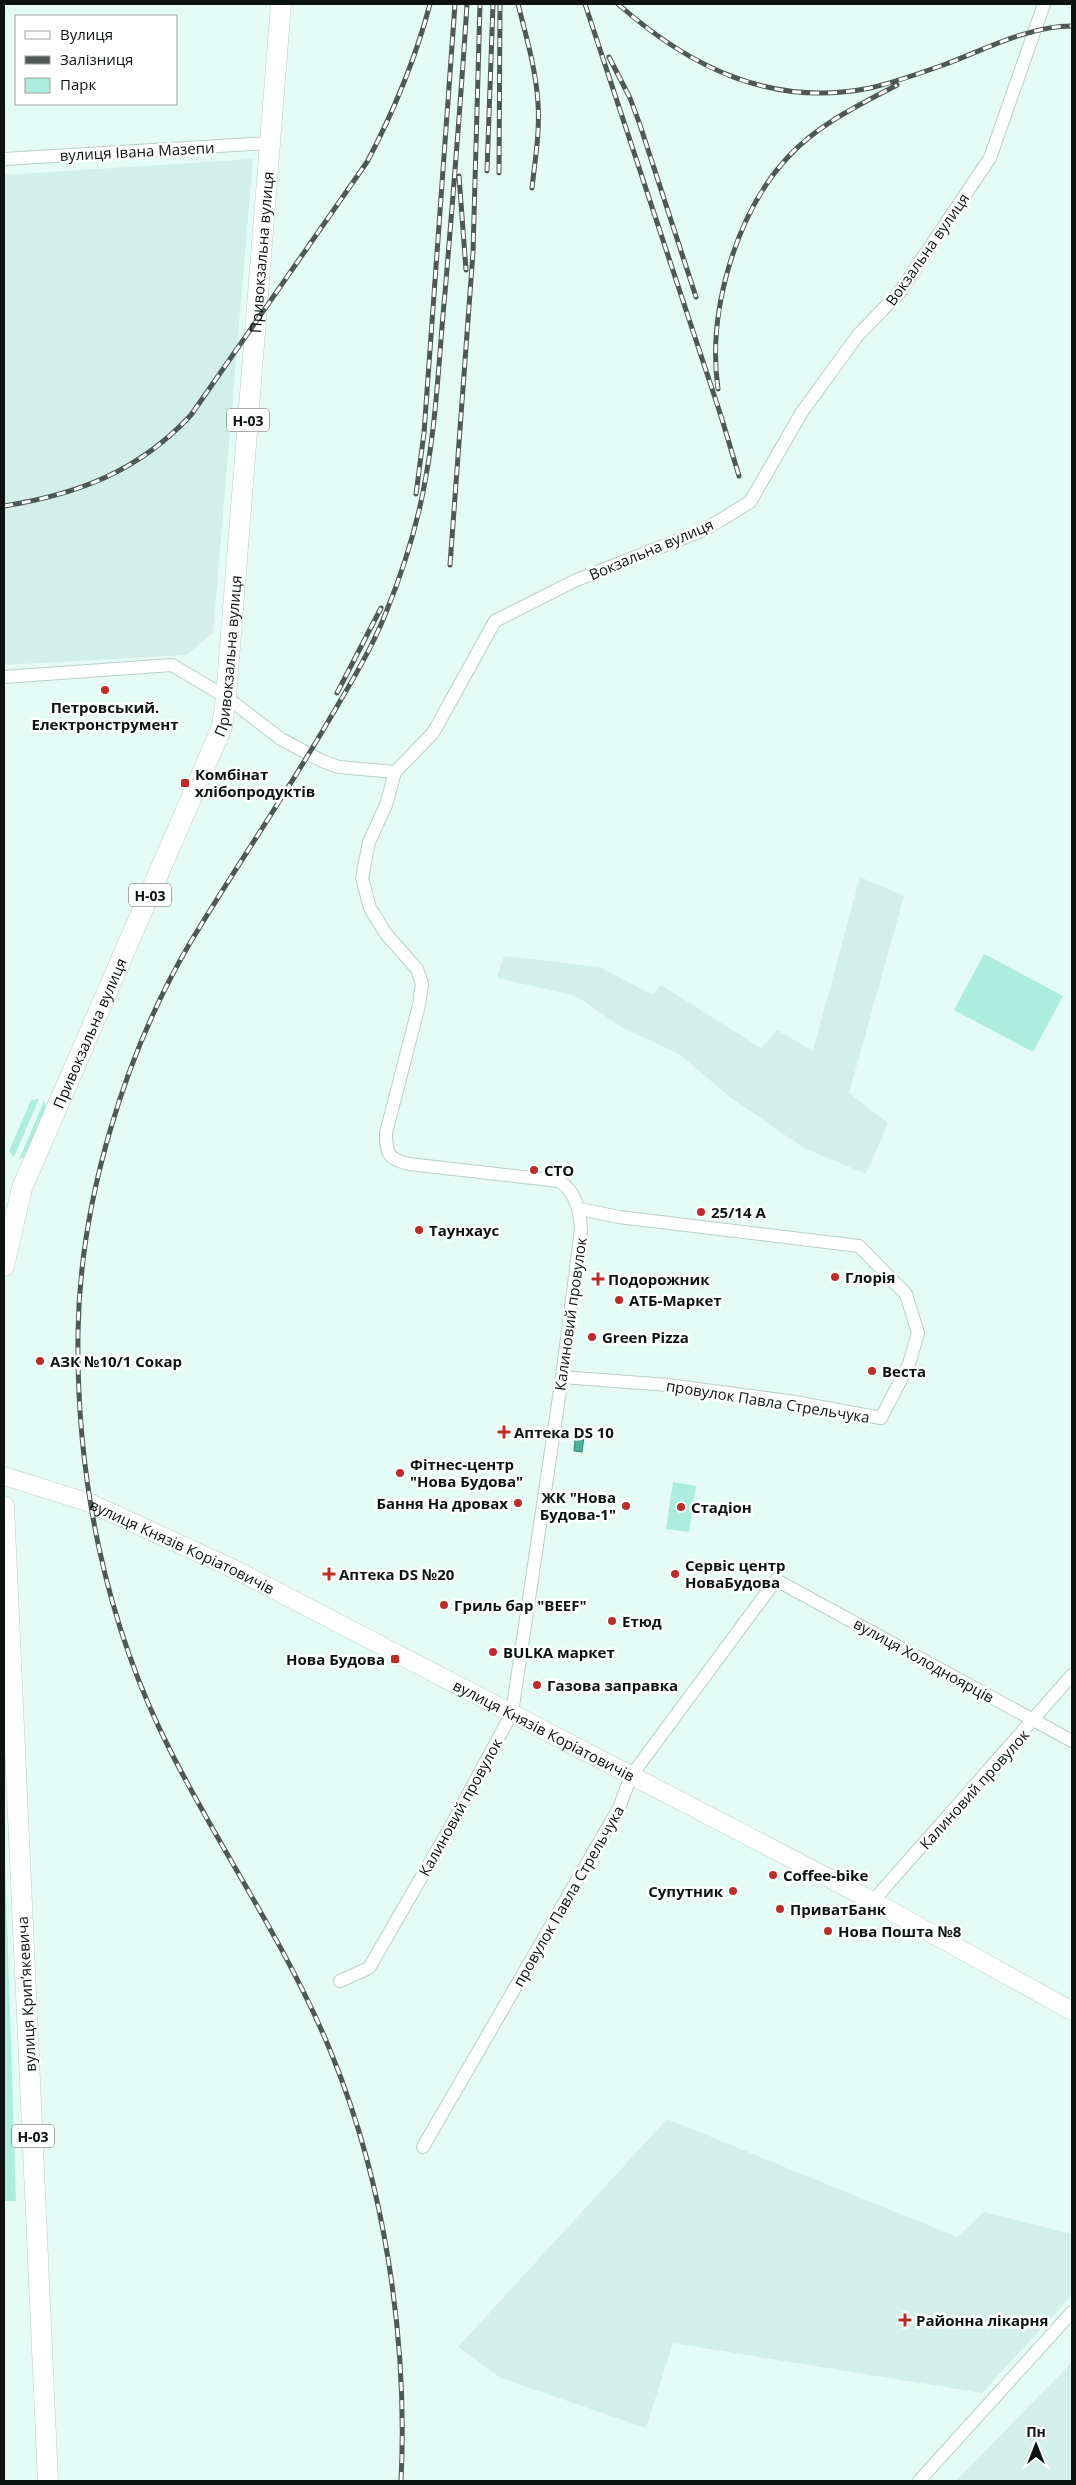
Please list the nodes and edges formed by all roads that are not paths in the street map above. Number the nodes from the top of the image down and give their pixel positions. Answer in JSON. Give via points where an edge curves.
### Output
{"nodes":[{"id":1,"x":281,"y":4,"type":"edge"},
{"id":2,"x":1044,"y":4,"type":"edge"},
{"id":3,"x":270,"y":144,"type":"junction"},
{"id":4,"x":4,"y":159,"type":"edge"},
{"id":5,"x":4,"y":677,"type":"edge"},
{"id":6,"x":226,"y":698,"type":"junction"},
{"id":7,"x":395,"y":772,"type":"junction"},
{"id":8,"x":580,"y":1209,"type":"junction"},
{"id":9,"x":4,"y":1266,"type":"edge"},
{"id":10,"x":562,"y":1377,"type":"junction"},
{"id":11,"x":4,"y":1476,"type":"edge"},
{"id":12,"x":4,"y":1506,"type":"edge"},
{"id":13,"x":776,"y":1580,"type":"joint"},
{"id":14,"x":1072,"y":1675,"type":"edge"},
{"id":15,"x":512,"y":1713,"type":"junction"},
{"id":16,"x":1034,"y":1721,"type":"junction"},
{"id":17,"x":1072,"y":1741,"type":"edge"},
{"id":18,"x":631,"y":1776,"type":"junction"},
{"id":19,"x":874,"y":1901,"type":"junction"},
{"id":20,"x":340,"y":1981,"type":"dead end"},
{"id":21,"x":1072,"y":2011,"type":"edge"},
{"id":22,"x":423,"y":2147,"type":"dead end"},
{"id":23,"x":1072,"y":2312,"type":"edge"},
{"id":24,"x":48,"y":2481,"type":"edge"},
{"id":25,"x":919,"y":2481,"type":"edge"}],
"edges":[{"from":1,"to":3,"type":"main road","name":"Привокзальна вулиця","number":"Н-03"},
{"from":2,"to":7,"type":"street","name":"Вокзальна вулиця","via":[[990,158],[899,294],[858,335],[802,412],[750,502],[704,530],[574,581],[495,621],[433,733]]},
{"from":3,"to":4,"type":"street","name":"вулиця Івана Мазепи"},
{"from":3,"to":6,"type":"main road","name":"Привокзальна вулиця","number":"Н-03"},
{"from":5,"to":6,"type":"street","via":[[172,665]]},
{"from":6,"to":7,"type":"street","via":[[281,739],[322,761],[339,767]]},
{"from":6,"to":9,"type":"main road","name":"Привокзальна вулиця","number":"Н-03","via":[[222,727],[22,1188]]},
{"from":7,"to":8,"type":"street","name":"Калиновий провулок","via":[[386,805],[369,842],[362,878],[370,908],[386,934],[417,969],[422,984],[386,1133],[386,1150],[394,1160],[409,1164],[559,1182],[567,1186]]},
{"from":8,"to":10,"type":"street","name":"Калиновий провулок","via":[[581,1230]]},
{"from":8,"to":10,"type":"street","name":"провулок Павла Стрельчука","via":[[619,1217],[859,1246],[906,1294],[918,1333],[909,1364],[881,1418],[668,1384]]},
{"from":10,"to":15,"type":"street","name":"Калиновий провулок"},
{"from":11,"to":15,"type":"main road","name":"вулиця Князів Коріатовичів","via":[[90,1502],[236,1570]]},
{"from":12,"to":24,"type":"main road","name":"вулиця Крипʼякевича","number":"Н-03"},
{"from":13,"to":16,"type":"street","name":"вулиця Холодноярців"},
{"from":13,"to":18,"type":"street","name":"провулок Павла Стрельчука"},
{"from":14,"to":16,"type":"street","name":"Калиновий провулок"},
{"from":15,"to":18,"type":"main road","name":"вулиця Князів Коріатовичів"},
{"from":15,"to":20,"type":"street","name":"Калиновий провулок","via":[[369,1968]]},
{"from":16,"to":17,"type":"street","name":"вулиця Холодноярців"},
{"from":16,"to":19,"type":"street","name":"Калиновий провулок"},
{"from":18,"to":19,"type":"main road","name":"вулиця Князів Коріатовичів"},
{"from":18,"to":22,"type":"street","name":"провулок Павла Стрельчука","via":[[619,1808]]},
{"from":19,"to":21,"type":"main road","name":"вулиця Князів Коріатовичів"},
{"from":23,"to":25,"type":"street"}]}
